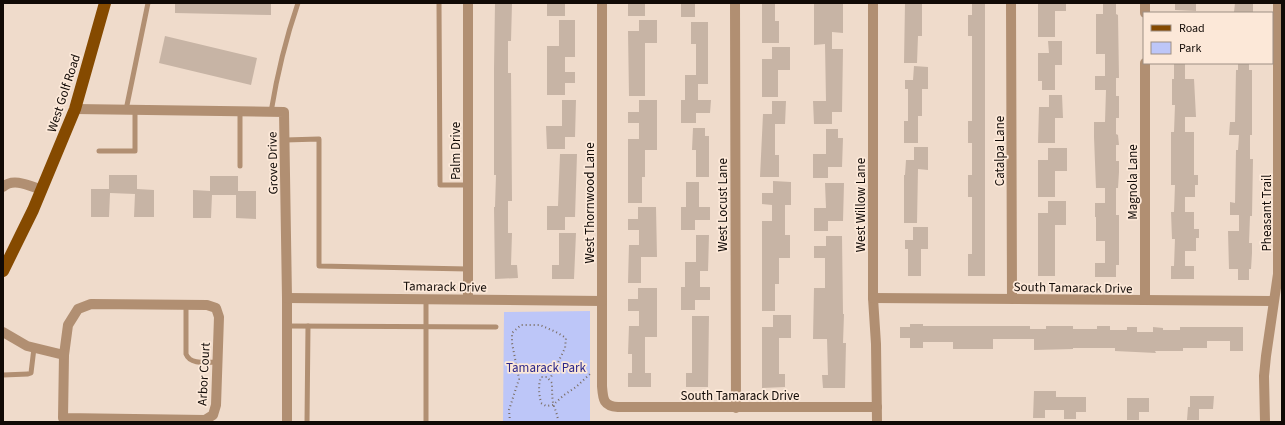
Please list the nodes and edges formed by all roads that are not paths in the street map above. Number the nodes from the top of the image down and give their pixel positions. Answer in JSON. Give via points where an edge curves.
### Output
{"nodes":[{"id":1,"x":105,"y":3,"type":"edge"},
{"id":2,"x":148,"y":3,"type":"edge"},
{"id":3,"x":298,"y":3,"type":"edge"},
{"id":4,"x":439,"y":3,"type":"edge"},
{"id":5,"x":468,"y":3,"type":"edge"},
{"id":6,"x":602,"y":3,"type":"edge"},
{"id":7,"x":735,"y":3,"type":"edge"},
{"id":8,"x":873,"y":3,"type":"edge"},
{"id":9,"x":1012,"y":3,"type":"edge"},
{"id":10,"x":1278,"y":3,"type":"edge"},
{"id":11,"x":1145,"y":64,"type":"edge"},
{"id":12,"x":75,"y":109,"type":"junction"},
{"id":13,"x":130,"y":110,"type":"junction"},
{"id":14,"x":240,"y":112,"type":"junction"},
{"id":15,"x":271,"y":112,"type":"junction"},
{"id":16,"x":285,"y":140,"type":"junction"},
{"id":17,"x":99,"y":151,"type":"dead end"},
{"id":18,"x":240,"y":166,"type":"dead end"},
{"id":19,"x":468,"y":185,"type":"junction"},
{"id":20,"x":3,"y":187,"type":"edge"},
{"id":21,"x":42,"y":190,"type":"junction"},
{"id":22,"x":468,"y":269,"type":"junction"},
{"id":23,"x":3,"y":271,"type":"edge"},
{"id":24,"x":287,"y":298,"type":"junction"},
{"id":25,"x":873,"y":298,"type":"junction"},
{"id":26,"x":426,"y":299,"type":"junction"},
{"id":27,"x":468,"y":299,"type":"junction"},
{"id":28,"x":1012,"y":299,"type":"junction"},
{"id":29,"x":1145,"y":300,"type":"junction"},
{"id":30,"x":602,"y":301,"type":"junction"},
{"id":31,"x":1273,"y":301,"type":"junction"},
{"id":32,"x":186,"y":305,"type":"junction"},
{"id":33,"x":287,"y":326,"type":"junction"},
{"id":34,"x":308,"y":326,"type":"junction"},
{"id":35,"x":426,"y":327,"type":"junction"},
{"id":36,"x":496,"y":327,"type":"dead end"},
{"id":37,"x":3,"y":332,"type":"edge"},
{"id":38,"x":34,"y":348,"type":"junction"},
{"id":39,"x":64,"y":355,"type":"junction"},
{"id":40,"x":217,"y":362,"type":"junction"},
{"id":41,"x":3,"y":375,"type":"edge"},
{"id":42,"x":605,"y":403,"type":"joint"},
{"id":43,"x":877,"y":407,"type":"junction"},
{"id":44,"x":736,"y":408,"type":"junction"},
{"id":45,"x":287,"y":422,"type":"edge"},
{"id":46,"x":307,"y":422,"type":"edge"},
{"id":47,"x":426,"y":422,"type":"edge"},
{"id":48,"x":877,"y":422,"type":"edge"},
{"id":49,"x":1265,"y":422,"type":"edge"}],
"edges":[{"from":1,"to":12,"type":"main road","name":"West Golf Road"},
{"from":2,"to":13,"type":"lane"},
{"from":3,"to":15,"type":"lane","via":[[290,26]]},
{"from":4,"to":19,"type":"lane","via":[[440,185]]},
{"from":5,"to":19,"type":"street","name":"Palm Drive"},
{"from":6,"to":30,"type":"street","name":"West Thornwood Lane"},
{"from":7,"to":44,"type":"street","name":"West Locust Lane"},
{"from":8,"to":25,"type":"street","name":"West Willow Lane"},
{"from":9,"to":28,"type":"street","name":"Catalpa Lane"},
{"from":10,"to":31,"type":"street","name":"Pheasant Trail","via":[[1279,252]]},
{"from":11,"to":29,"type":"street","name":"Magnola Lane"},
{"from":12,"to":13,"type":"street","name":"Grove Drive"},
{"from":12,"to":21,"type":"main road","name":"West Golf Road"},
{"from":13,"to":14,"type":"street","name":"Grove Drive"},
{"from":13,"to":17,"type":"lane","via":[[135,151]]},
{"from":14,"to":15,"type":"street","name":"Grove Drive"},
{"from":14,"to":18,"type":"lane"},
{"from":15,"to":16,"type":"street","name":"Grove Drive","via":[[284,112]]},
{"from":16,"to":22,"type":"lane","via":[[319,139],[319,266]]},
{"from":16,"to":24,"type":"street","name":"Grove Drive"},
{"from":19,"to":22,"type":"street","name":"Palm Drive"},
{"from":20,"to":21,"type":"street","via":[[11,182],[23,183]]},
{"from":21,"to":23,"type":"main road","name":"West Golf Road"},
{"from":22,"to":27,"type":"street","name":"Palm Drive"},
{"from":24,"to":26,"type":"street","name":"Tamarack Drive"},
{"from":24,"to":33,"type":"street","name":"Grove Drive"},
{"from":25,"to":28,"type":"street","name":"South Tamarack Drive"},
{"from":25,"to":43,"type":"street","name":"West Willow Lane"},
{"from":26,"to":27,"type":"street","name":"Tamarack Drive"},
{"from":26,"to":35,"type":"lane"},
{"from":27,"to":30,"type":"street","name":"Tamarack Drive"},
{"from":28,"to":29,"type":"street","name":"South Tamarack Drive"},
{"from":29,"to":31,"type":"street","name":"South Tamarack Drive"},
{"from":30,"to":42,"type":"street","name":"West Thornwood Lane","via":[[602,386]]},
{"from":31,"to":49,"type":"street","name":"Pheasant Trail","via":[[1264,376]]},
{"from":32,"to":39,"type":"street","name":"Arbor Court","via":[[91,304],[78,309],[68,325]]},
{"from":32,"to":40,"type":"lane","via":[[188,358],[191,361]]},
{"from":32,"to":40,"type":"street","name":"Arbor Court","via":[[207,305],[216,308],[219,317]]},
{"from":33,"to":34,"type":"lane"},
{"from":33,"to":45,"type":"street","name":"Grove Drive"},
{"from":34,"to":35,"type":"lane"},
{"from":34,"to":46,"type":"lane"},
{"from":35,"to":36,"type":"lane"},
{"from":35,"to":47,"type":"lane"},
{"from":37,"to":38,"type":"street"},
{"from":38,"to":39,"type":"street"},
{"from":38,"to":41,"type":"lane","via":[[31,373]]},
{"from":39,"to":40,"type":"street","name":"Arbor Court","via":[[63,418],[205,420],[213,415],[216,405]]},
{"from":42,"to":44,"type":"street","name":"South Tamarack Drive","via":[[612,407]]},
{"from":43,"to":44,"type":"street","name":"South Tamarack Drive"},
{"from":43,"to":48,"type":"street","name":"West Willow Lane"}]}
